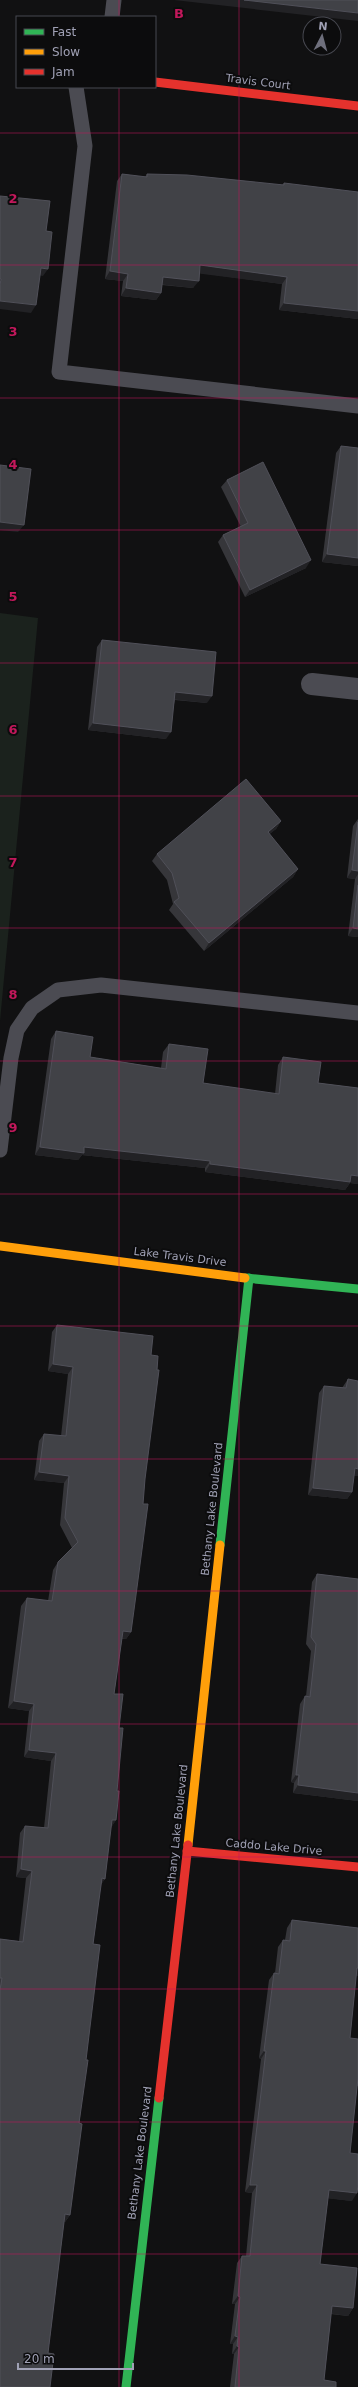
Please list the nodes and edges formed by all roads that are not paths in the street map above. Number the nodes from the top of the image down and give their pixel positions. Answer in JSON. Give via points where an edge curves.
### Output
{"nodes":[{"id":1,"x":114,"y":0,"type":"edge"},
{"id":2,"x":112,"y":16,"type":"edge"},
{"id":3,"x":156,"y":82,"type":"edge"},
{"id":4,"x":76,"y":88,"type":"edge"},
{"id":5,"x":358,"y":106,"type":"edge"},
{"id":6,"x":358,"y":406,"type":"edge"},
{"id":7,"x":312,"y":684,"type":"dead end"},
{"id":8,"x":358,"y":689,"type":"edge"},
{"id":9,"x":358,"y":1013,"type":"edge"},
{"id":10,"x":0,"y":1150,"type":"edge"},
{"id":11,"x":0,"y":1246,"type":"edge"},
{"id":12,"x":249,"y":1278,"type":"junction"},
{"id":13,"x":358,"y":1289,"type":"edge"},
{"id":14,"x":187,"y":1851,"type":"junction"},
{"id":15,"x":358,"y":1867,"type":"edge"},
{"id":16,"x":126,"y":2387,"type":"edge"}],
"edges":[{"from":1,"to":2,"type":"lane"},
{"from":3,"to":5,"type":"street","name":"Travis Court"},
{"from":4,"to":6,"type":"lane","via":[[85,146],[59,372]]},
{"from":7,"to":8,"type":"street"},
{"from":9,"to":10,"type":"lane","via":[[101,985],[58,990],[32,1008],[17,1030],[11,1058]]},
{"from":11,"to":12,"type":"street","name":"Lake Travis Drive"},
{"from":12,"to":13,"type":"street","name":"Lake Travis Drive"},
{"from":12,"to":14,"type":"street","name":"Bethany Lake Boulevard"},
{"from":14,"to":15,"type":"street","name":"Caddo Lake Drive"},
{"from":14,"to":16,"type":"street","name":"Bethany Lake Boulevard"}]}
